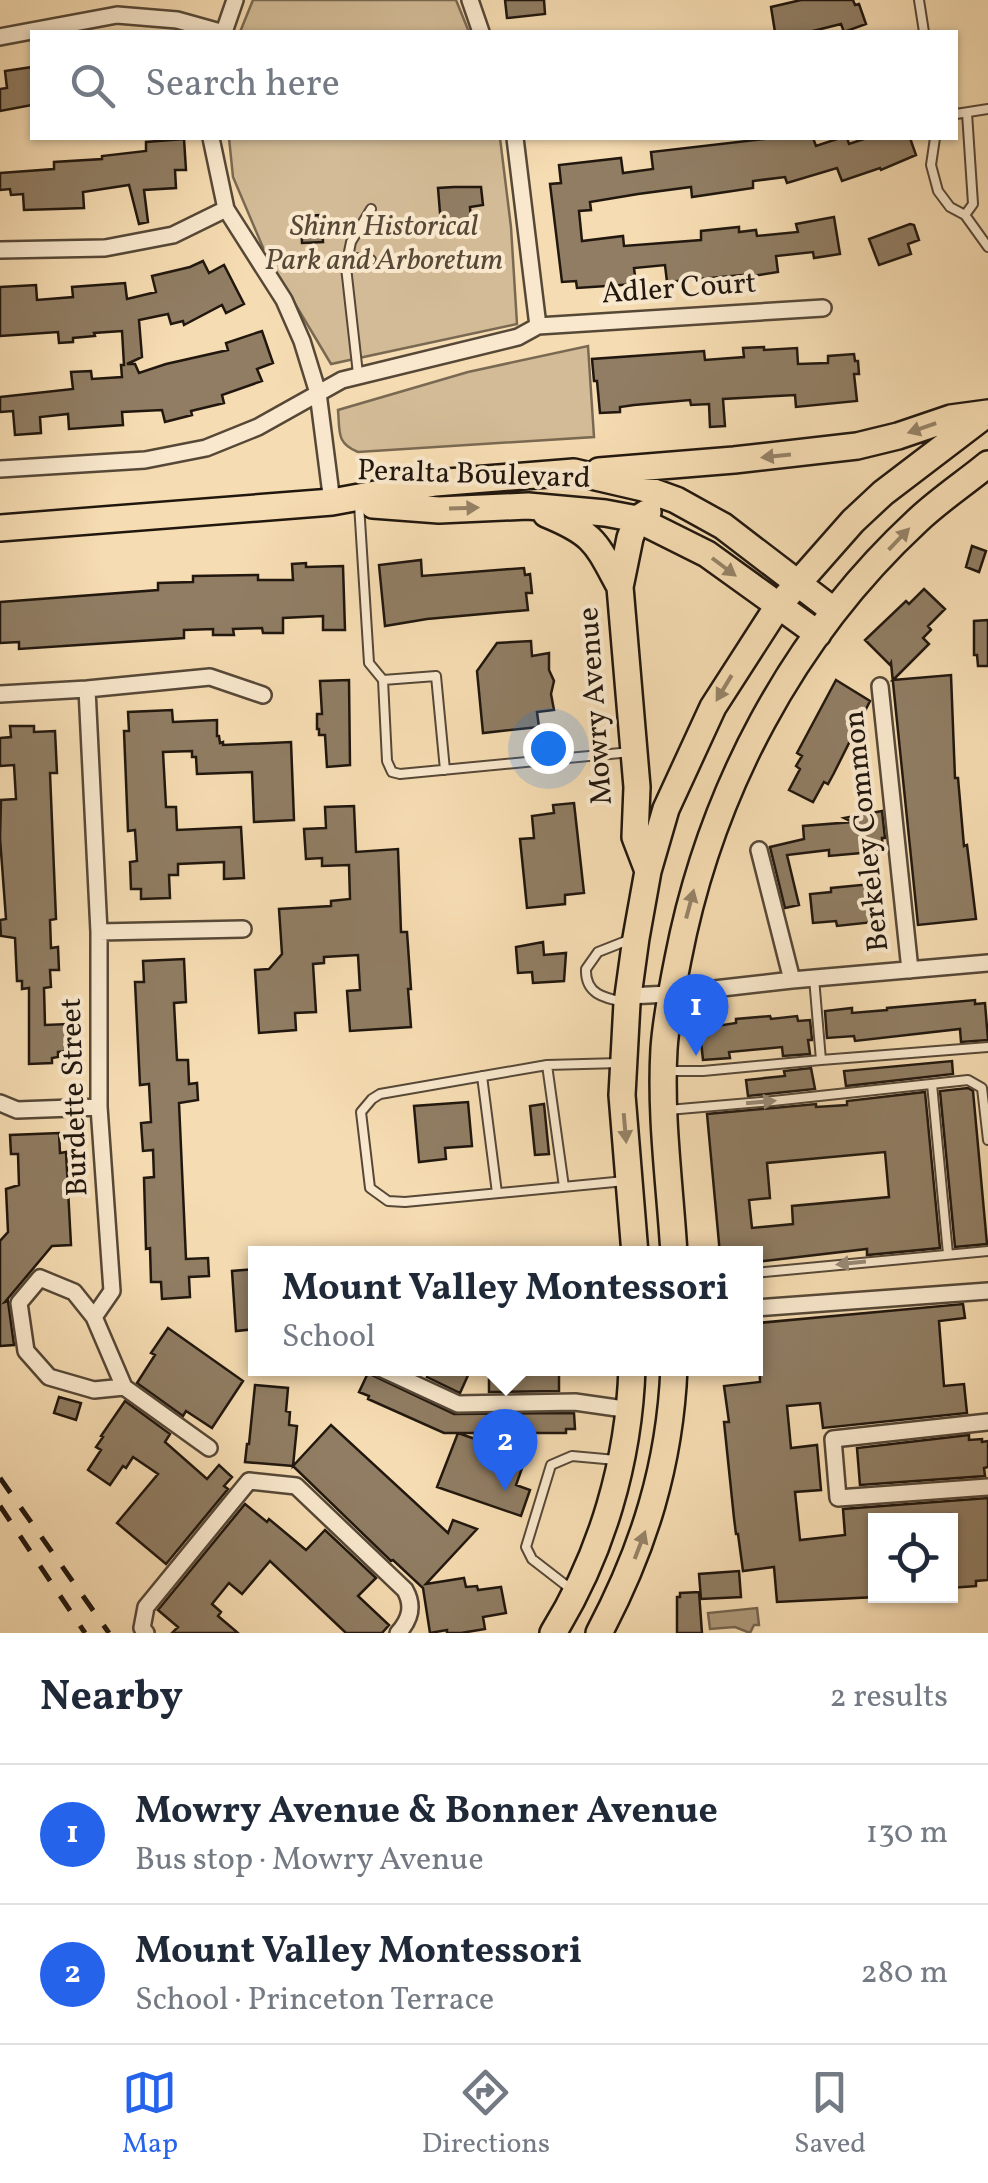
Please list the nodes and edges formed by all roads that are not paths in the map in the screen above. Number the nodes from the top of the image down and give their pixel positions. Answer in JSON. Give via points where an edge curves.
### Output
{"nodes":[{"id":1,"x":236,"y":0,"type":"edge"},
{"id":2,"x":470,"y":0,"type":"edge"},
{"id":3,"x":919,"y":0,"type":"edge"},
{"id":4,"x":30,"y":30,"type":"edge"},
{"id":5,"x":32,"y":30,"type":"edge"},
{"id":6,"x":214,"y":30,"type":"edge"},
{"id":7,"x":223,"y":30,"type":"edge"},
{"id":8,"x":480,"y":30,"type":"edge"},
{"id":9,"x":924,"y":30,"type":"edge"},
{"id":10,"x":0,"y":36,"type":"edge"},
{"id":11,"x":988,"y":108,"type":"edge"},
{"id":12,"x":967,"y":113,"type":"junction"},
{"id":13,"x":958,"y":114,"type":"edge"},
{"id":14,"x":211,"y":140,"type":"edge"},
{"id":15,"x":515,"y":140,"type":"edge"},
{"id":16,"x":934,"y":140,"type":"edge"},
{"id":17,"x":226,"y":209,"type":"junction"},
{"id":18,"x":371,"y":210,"type":"dead end"},
{"id":19,"x":965,"y":215,"type":"junction"},
{"id":20,"x":988,"y":247,"type":"edge"},
{"id":21,"x":0,"y":250,"type":"edge"},
{"id":22,"x":348,"y":256,"type":"junction"},
{"id":23,"x":372,"y":260,"type":"dead end"},
{"id":24,"x":823,"y":308,"type":"dead end"},
{"id":25,"x":538,"y":326,"type":"junction"},
{"id":26,"x":358,"y":374,"type":"junction"},
{"id":27,"x":318,"y":392,"type":"junction"},
{"id":28,"x":988,"y":413,"type":"edge"},
{"id":29,"x":988,"y":464,"type":"edge"},
{"id":30,"x":0,"y":469,"type":"edge"},
{"id":31,"x":574,"y":472,"type":"junction"},
{"id":32,"x":676,"y":500,"type":"junction"},
{"id":33,"x":332,"y":502,"type":"junction"},
{"id":34,"x":359,"y":504,"type":"junction"},
{"id":35,"x":528,"y":506,"type":"junction"},
{"id":36,"x":637,"y":520,"type":"junction"},
{"id":37,"x":0,"y":528,"type":"edge"},
{"id":38,"x":798,"y":582,"type":"junction"},
{"id":39,"x":620,"y":586,"type":"junction"},
{"id":40,"x":778,"y":606,"type":"junction"},
{"id":41,"x":834,"y":611,"type":"junction"},
{"id":42,"x":818,"y":634,"type":"junction"},
{"id":43,"x":384,"y":680,"type":"junction"},
{"id":44,"x":880,"y":686,"type":"dead end"},
{"id":45,"x":87,"y":689,"type":"junction"},
{"id":46,"x":0,"y":694,"type":"edge"},
{"id":47,"x":263,"y":695,"type":"dead end"},
{"id":48,"x":634,"y":752,"type":"junction"},
{"id":49,"x":445,"y":770,"type":"junction"},
{"id":50,"x":759,"y":850,"type":"dead end"},
{"id":51,"x":648,"y":871,"type":"junction"},
{"id":52,"x":243,"y":928,"type":"dead end"},
{"id":53,"x":98,"y":932,"type":"junction"},
{"id":54,"x":636,"y":938,"type":"junction"},
{"id":55,"x":988,"y":963,"type":"edge"},
{"id":56,"x":910,"y":970,"type":"junction"},
{"id":57,"x":814,"y":978,"type":"junction"},
{"id":58,"x":792,"y":980,"type":"junction"},
{"id":59,"x":670,"y":994,"type":"junction"},
{"id":60,"x":627,"y":999,"type":"junction"},
{"id":61,"x":988,"y":1047,"type":"edge"},
{"id":62,"x":822,"y":1060,"type":"junction"},
{"id":63,"x":623,"y":1063,"type":"junction"},
{"id":64,"x":547,"y":1065,"type":"junction"},
{"id":65,"x":663,"y":1072,"type":"junction"},
{"id":66,"x":482,"y":1076,"type":"junction"},
{"id":67,"x":932,"y":1084,"type":"junction"},
{"id":68,"x":0,"y":1103,"type":"edge"},
{"id":69,"x":99,"y":1107,"type":"junction"},
{"id":70,"x":664,"y":1110,"type":"junction"},
{"id":71,"x":988,"y":1140,"type":"edge"},
{"id":72,"x":630,"y":1181,"type":"junction"},
{"id":73,"x":564,"y":1187,"type":"junction"},
{"id":74,"x":497,"y":1193,"type":"junction"},
{"id":75,"x":634,"y":1246,"type":"edge"},
{"id":76,"x":673,"y":1246,"type":"edge"},
{"id":77,"x":988,"y":1251,"type":"edge"},
{"id":78,"x":948,"y":1254,"type":"junction"},
{"id":79,"x":763,"y":1272,"type":"edge"},
{"id":80,"x":988,"y":1290,"type":"edge"},
{"id":81,"x":763,"y":1307,"type":"edge"},
{"id":82,"x":94,"y":1317,"type":"junction"},
{"id":83,"x":397,"y":1376,"type":"edge"},
{"id":84,"x":632,"y":1376,"type":"edge"},
{"id":85,"x":673,"y":1376,"type":"edge"},
{"id":86,"x":124,"y":1387,"type":"junction"},
{"id":87,"x":631,"y":1410,"type":"junction"},
{"id":88,"x":988,"y":1422,"type":"edge"},
{"id":89,"x":209,"y":1448,"type":"dead end"},
{"id":90,"x":620,"y":1460,"type":"junction"},
{"id":91,"x":988,"y":1486,"type":"edge"},
{"id":92,"x":576,"y":1592,"type":"junction"},
{"id":93,"x":403,"y":1631,"type":"edge"},
{"id":94,"x":146,"y":1633,"type":"edge"},
{"id":95,"x":553,"y":1633,"type":"edge"},
{"id":96,"x":599,"y":1633,"type":"edge"}],
"edges":[{"from":1,"to":7,"type":"street"},
{"from":2,"to":8,"type":"street"},
{"from":3,"to":9,"type":"lane"},
{"from":4,"to":10,"type":"street"},
{"from":5,"to":6,"type":"street","via":[[117,14]]},
{"from":11,"to":12,"type":"lane"},
{"from":12,"to":13,"type":"lane"},
{"from":12,"to":19,"type":"lane","via":[[973,204]]},
{"from":14,"to":17,"type":"street"},
{"from":15,"to":25,"type":"street"},
{"from":16,"to":19,"type":"lane","via":[[930,165],[938,191]]},
{"from":17,"to":21,"type":"street","via":[[174,235],[106,248]]},
{"from":17,"to":27,"type":"street","via":[[284,300]]},
{"from":18,"to":22,"type":"lane"},
{"from":19,"to":20,"type":"lane"},
{"from":22,"to":23,"type":"lane"},
{"from":22,"to":26,"type":"lane"},
{"from":24,"to":25,"type":"street","name":"Adler Court"},
{"from":25,"to":26,"type":"street","via":[[518,337]]},
{"from":26,"to":27,"type":"street"},
{"from":27,"to":30,"type":"street","via":[[258,428],[206,448],[145,460]]},
{"from":27,"to":33,"type":"street"},
{"from":28,"to":31,"type":"main road","one_way":true,"via":[[857,446]]},
{"from":28,"to":38,"type":"main road","name":"Mowry Avenue","via":[[883,493]]},
{"from":41,"to":29,"type":"main road","one_way":true,"via":[[918,519]]},
{"from":31,"to":32,"type":"main road","name":"Peralta Boulevard"},
{"from":31,"to":33,"type":"main road","name":"Peralta Boulevard","via":[[435,483]]},
{"from":32,"to":36,"type":"main road"},
{"from":32,"to":38,"type":"main road","name":"Peralta Boulevard"},
{"from":33,"to":34,"type":"main road","name":"Peralta Boulevard"},
{"from":33,"to":37,"type":"main road","name":"Peralta Boulevard"},
{"from":34,"to":35,"type":"main road","name":"Peralta Boulevard","one_way":true,"via":[[439,510]]},
{"from":34,"to":43,"type":"lane","via":[[369,663]]},
{"from":35,"to":36,"type":"main road","name":"Peralta Boulevard"},
{"from":35,"to":39,"type":"main road","via":[[591,538]]},
{"from":36,"to":39,"type":"main road","name":"Mowry Avenue"},
{"from":36,"to":40,"type":"main road","name":"Peralta Boulevard","one_way":true,"via":[[707,554]]},
{"from":38,"to":40,"type":"main road","name":"Mowry Avenue"},
{"from":38,"to":41,"type":"main road","name":"Peralta Boulevard"},
{"from":39,"to":48,"type":"main road","name":"Mowry Avenue"},
{"from":40,"to":42,"type":"main road","name":"Peralta Boulevard"},
{"from":40,"to":51,"type":"main road","name":"Mowry Avenue","one_way":true,"via":[[713,707],[666,809]]},
{"from":41,"to":42,"type":"main road"},
{"from":59,"to":42,"type":"main road","one_way":true,"via":[[717,816],[760,724]]},
{"from":43,"to":49,"type":"lane","via":[[392,772]]},
{"from":43,"to":49,"type":"lane","via":[[436,676]]},
{"from":44,"to":56,"type":"street","name":"Berkeley Common"},
{"from":45,"to":46,"type":"street"},
{"from":45,"to":47,"type":"street","via":[[210,677]]},
{"from":45,"to":53,"type":"street","name":"Burdette Street"},
{"from":48,"to":49,"type":"lane"},
{"from":48,"to":51,"type":"main road","name":"Mowry Avenue","via":[[636,837]]},
{"from":50,"to":58,"type":"street"},
{"from":51,"to":54,"type":"main road","name":"Mowry Avenue"},
{"from":52,"to":53,"type":"street"},
{"from":53,"to":69,"type":"street","name":"Burdette Street"},
{"from":54,"to":60,"type":"main road","name":"Mowry Avenue"},
{"from":54,"to":60,"type":"lane","via":[[598,952],[586,969],[587,983],[600,996]]},
{"from":55,"to":56,"type":"street"},
{"from":56,"to":57,"type":"street"},
{"from":57,"to":58,"type":"street"},
{"from":57,"to":62,"type":"lane"},
{"from":58,"to":59,"type":"street"},
{"from":59,"to":60,"type":"street"},
{"from":59,"to":65,"type":"main road"},
{"from":60,"to":63,"type":"main road","name":"Mowry Avenue"},
{"from":61,"to":62,"type":"lane"},
{"from":62,"to":65,"type":"lane"},
{"from":63,"to":64,"type":"lane"},
{"from":63,"to":72,"type":"main road","name":"Mowry Avenue","one_way":true},
{"from":64,"to":66,"type":"lane"},
{"from":64,"to":73,"type":"lane"},
{"from":65,"to":70,"type":"main road"},
{"from":66,"to":74,"type":"lane"},
{"from":66,"to":74,"type":"lane","via":[[372,1099],[361,1112],[370,1188],[388,1201],[405,1202]]},
{"from":70,"to":67,"type":"lane","one_way":true},
{"from":67,"to":71,"type":"lane","via":[[968,1080],[982,1088]]},
{"from":67,"to":78,"type":"lane"},
{"from":68,"to":69,"type":"street","via":[[17,1110]]},
{"from":69,"to":82,"type":"street","name":"Burdette Street","via":[[112,1291]]},
{"from":70,"to":76,"type":"main road"},
{"from":72,"to":73,"type":"lane"},
{"from":72,"to":75,"type":"main road","name":"Mowry Avenue"},
{"from":73,"to":74,"type":"lane"},
{"from":77,"to":78,"type":"lane"},
{"from":78,"to":79,"type":"lane","one_way":true},
{"from":80,"to":81,"type":"street"},
{"from":82,"to":86,"type":"street"},
{"from":82,"to":86,"type":"street","via":[[74,1292],[40,1278],[18,1303],[26,1351],[49,1377],[94,1390]]},
{"from":83,"to":87,"type":"street","via":[[458,1404],[575,1402]]},
{"from":84,"to":87,"type":"main road"},
{"from":96,"to":85,"type":"main road","one_way":true,"via":[[644,1536],[661,1478]]},
{"from":86,"to":89,"type":"street"},
{"from":87,"to":90,"type":"main road"},
{"from":88,"to":91,"type":"street","via":[[833,1438],[838,1498]]},
{"from":90,"to":92,"type":"main road","via":[[605,1524]]},
{"from":90,"to":92,"type":"lane","via":[[572,1456],[551,1465],[526,1547]]},
{"from":92,"to":95,"type":"main road"},
{"from":93,"to":94,"type":"street","via":[[408,1596],[378,1564],[296,1486],[249,1481],[146,1607]]}]}
